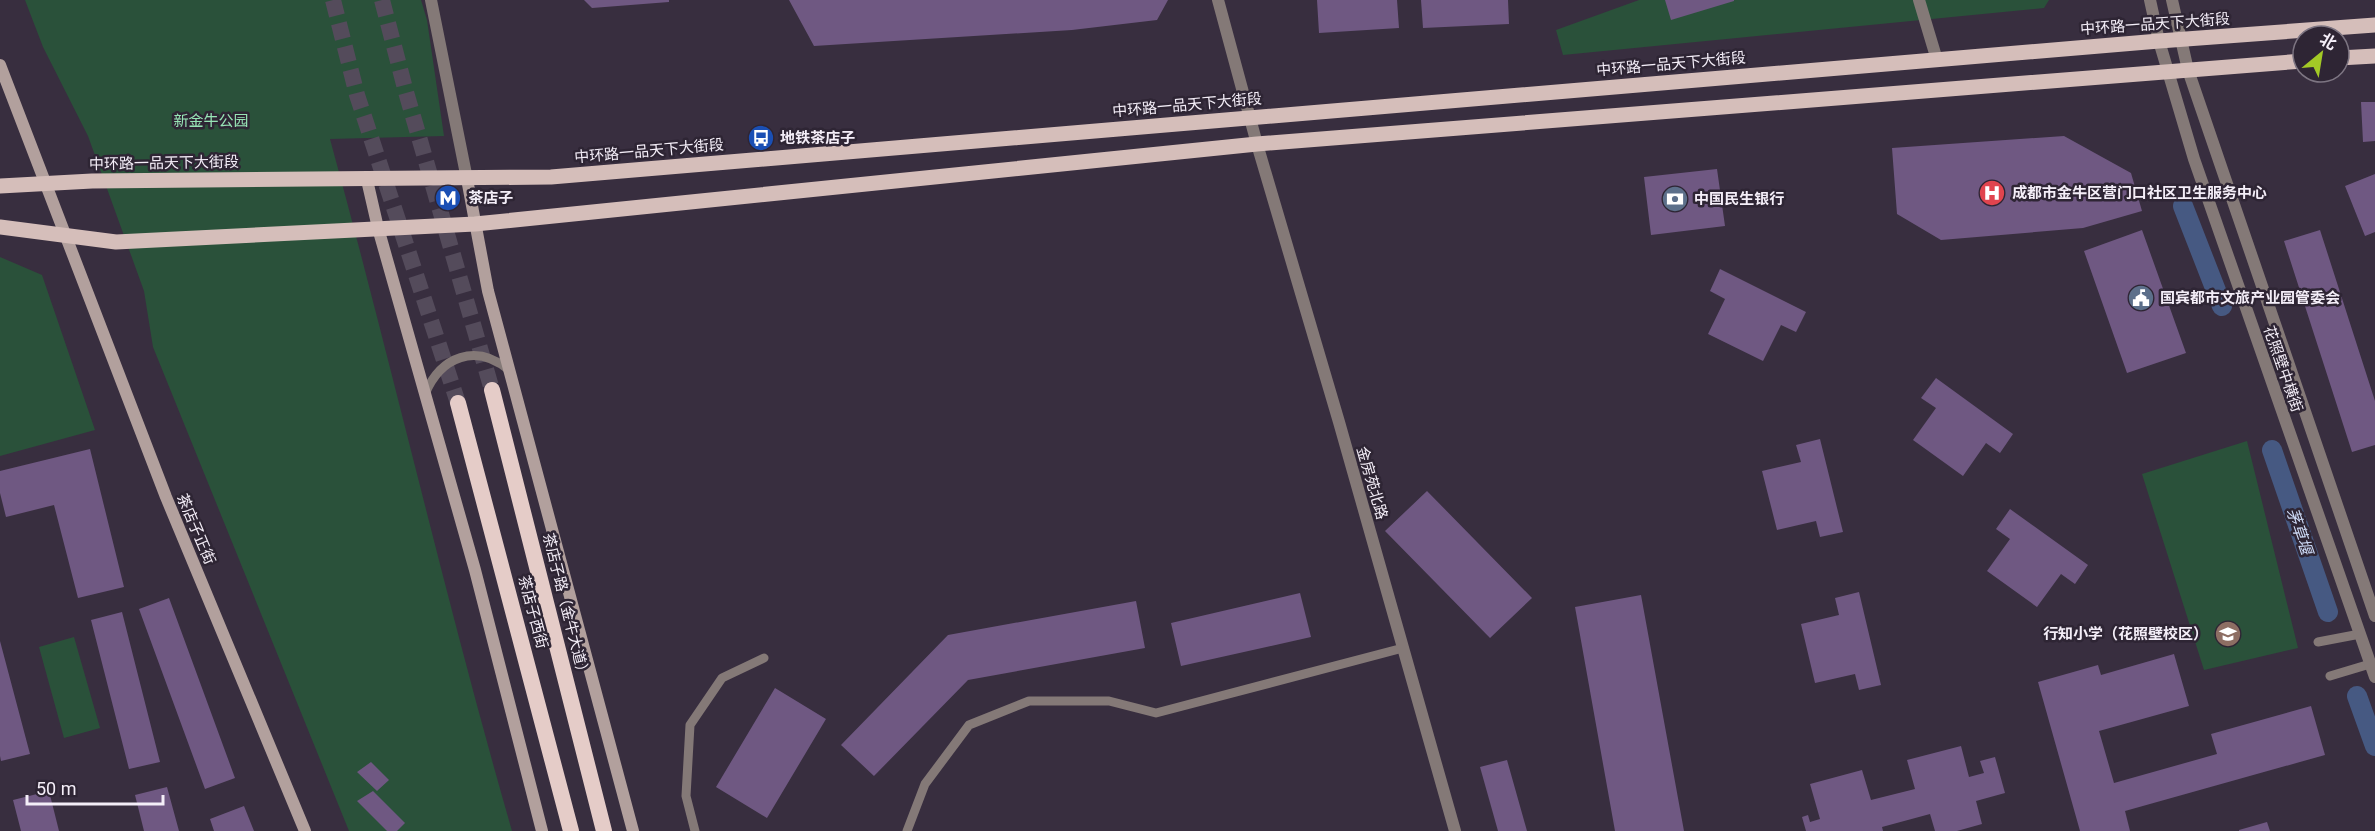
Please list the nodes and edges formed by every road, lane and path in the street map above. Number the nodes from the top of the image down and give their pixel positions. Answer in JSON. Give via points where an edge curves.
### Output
{"nodes":[{"id":1,"x":431,"y":0,"type":"edge"},
{"id":2,"x":1218,"y":0,"type":"edge"},
{"id":3,"x":1919,"y":0,"type":"edge"},
{"id":4,"x":2150,"y":0,"type":"edge"},
{"id":5,"x":2172,"y":0,"type":"edge"},
{"id":6,"x":2375,"y":25,"type":"edge"},
{"id":7,"x":2179,"y":40,"type":"junction"},
{"id":8,"x":2158,"y":41,"type":"junction"},
{"id":9,"x":2375,"y":56,"type":"edge"},
{"id":10,"x":2351,"y":57,"type":"edge"},
{"id":11,"x":1937,"y":60,"type":"junction"},
{"id":12,"x":2291,"y":62,"type":"edge"},
{"id":13,"x":0,"y":65,"type":"edge"},
{"id":14,"x":2188,"y":70,"type":"junction"},
{"id":15,"x":2168,"y":72,"type":"junction"},
{"id":16,"x":1250,"y":118,"type":"junction"},
{"id":17,"x":1257,"y":144,"type":"junction"},
{"id":18,"x":467,"y":179,"type":"junction"},
{"id":19,"x":367,"y":180,"type":"junction"},
{"id":20,"x":45,"y":184,"type":"junction"},
{"id":21,"x":0,"y":186,"type":"edge"},
{"id":22,"x":475,"y":224,"type":"junction"},
{"id":23,"x":0,"y":227,"type":"edge"},
{"id":24,"x":378,"y":228,"type":"junction"},
{"id":25,"x":65,"y":236,"type":"junction"},
{"id":26,"x":509,"y":370,"type":"junction"},
{"id":27,"x":492,"y":390,"type":"tunnel mouth"},
{"id":28,"x":425,"y":394,"type":"junction"},
{"id":29,"x":458,"y":403,"type":"tunnel mouth"},
{"id":30,"x":2375,"y":616,"type":"edge"},
{"id":31,"x":2360,"y":634,"type":"junction"},
{"id":32,"x":2318,"y":642,"type":"dead end"},
{"id":33,"x":1403,"y":648,"type":"junction"},
{"id":34,"x":764,"y":658,"type":"dead end"},
{"id":35,"x":2370,"y":664,"type":"junction"},
{"id":36,"x":2330,"y":676,"type":"dead end"},
{"id":37,"x":2375,"y":677,"type":"edge"},
{"id":38,"x":305,"y":831,"type":"edge"},
{"id":39,"x":542,"y":831,"type":"edge"},
{"id":40,"x":571,"y":831,"type":"edge"},
{"id":41,"x":604,"y":831,"type":"edge"},
{"id":42,"x":633,"y":831,"type":"edge"},
{"id":43,"x":694,"y":831,"type":"edge"},
{"id":44,"x":907,"y":831,"type":"edge"},
{"id":45,"x":1455,"y":831,"type":"edge"}],
"edges":[{"from":1,"to":18,"type":"street"},
{"from":2,"to":16,"type":"street","name":"金房苑北路"},
{"from":3,"to":11,"type":"street"},
{"from":4,"to":8,"type":"street","name":"花照壁中横街"},
{"from":5,"to":7,"type":"street","name":"花照壁中横街"},
{"from":6,"to":7,"type":"main road","name":"中环路一品天下大街段"},
{"from":7,"to":8,"type":"main road","name":"中环路一品天下大街段"},
{"from":7,"to":14,"type":"street","name":"花照壁中横街"},
{"from":8,"to":11,"type":"main road","name":"中环路一品天下大街段"},
{"from":8,"to":15,"type":"street","name":"花照壁中横街"},
{"from":9,"to":10,"type":"main road"},
{"from":11,"to":16,"type":"main road","name":"中环路一品天下大街段"},
{"from":12,"to":14,"type":"main road"},
{"from":13,"to":20,"type":"main road"},
{"from":14,"to":15,"type":"main road"},
{"from":14,"to":30,"type":"street","name":"花照壁中横街"},
{"from":15,"to":17,"type":"main road"},
{"from":15,"to":31,"type":"street","name":"花照壁中横街","via":[[2194,159]]},
{"from":16,"to":17,"type":"street","name":"金房苑北路"},
{"from":16,"to":18,"type":"main road","name":"中环路一品天下大街段","via":[[551,177]]},
{"from":17,"to":22,"type":"main road"},
{"from":17,"to":33,"type":"street","name":"金房苑北路"},
{"from":18,"to":19,"type":"main road","name":"中环路一品天下大街段"},
{"from":18,"to":22,"type":"main road"},
{"from":19,"to":20,"type":"main road","name":"中环路一品天下大街段"},
{"from":19,"to":24,"type":"main road"},
{"from":20,"to":21,"type":"main road","name":"中环路一品天下大街段"},
{"from":20,"to":25,"type":"main road","name":"茶店子正街"},
{"from":22,"to":24,"type":"main road"},
{"from":22,"to":26,"type":"main road"},
{"from":23,"to":25,"type":"main road"},
{"from":24,"to":25,"type":"main road","via":[[116,242]]},
{"from":24,"to":28,"type":"main road"},
{"from":25,"to":38,"type":"main road","name":"茶店子正街","via":[[166,497]]},
{"from":26,"to":28,"type":"lane","via":[[488,356],[464,356],[443,367]]},
{"from":26,"to":42,"type":"main road"},
{"from":27,"to":41,"type":"highway","name":"茶店子路（金牛大道）"},
{"from":28,"to":39,"type":"main road"},
{"from":29,"to":40,"type":"highway","name":"茶店子西街"},
{"from":31,"to":32,"type":"lane"},
{"from":31,"to":35,"type":"street","name":"花照壁中横街"},
{"from":33,"to":44,"type":"lane","via":[[1156,713],[1109,701],[1029,701],[969,725],[925,784]]},
{"from":33,"to":45,"type":"street","name":"金房苑北路"},
{"from":34,"to":43,"type":"lane","via":[[722,678],[690,725],[686,796]]},
{"from":35,"to":36,"type":"lane"},
{"from":35,"to":37,"type":"street","name":"花照壁中横街"}]}
